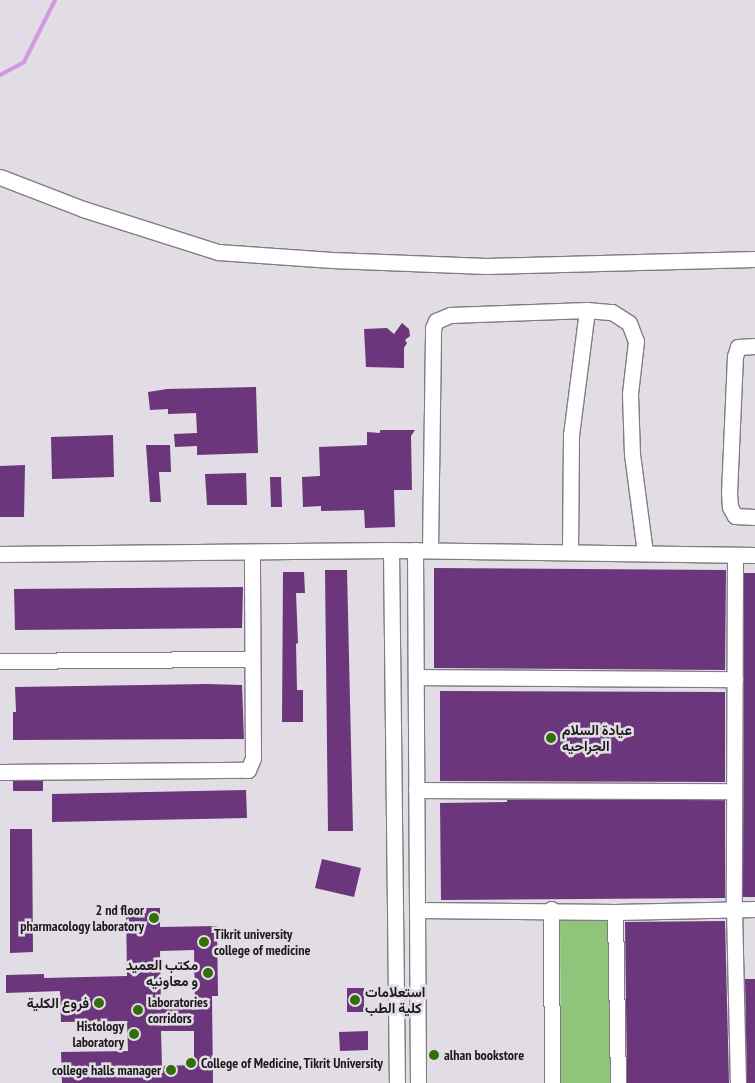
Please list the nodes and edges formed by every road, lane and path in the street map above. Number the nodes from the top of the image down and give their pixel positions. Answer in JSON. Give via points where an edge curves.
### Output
{"nodes":[{"id":1,"x":0,"y":178,"type":"edge"},
{"id":2,"x":755,"y":259,"type":"edge"},
{"id":3,"x":587,"y":310,"type":"junction"},
{"id":4,"x":755,"y":346,"type":"edge"},
{"id":5,"x":755,"y":517,"type":"edge"},
{"id":6,"x":391,"y":550,"type":"junction"},
{"id":7,"x":415,"y":550,"type":"junction"},
{"id":8,"x":430,"y":550,"type":"junction"},
{"id":9,"x":252,"y":552,"type":"junction"},
{"id":10,"x":570,"y":552,"type":"junction"},
{"id":11,"x":0,"y":554,"type":"edge"},
{"id":12,"x":645,"y":554,"type":"junction"},
{"id":13,"x":735,"y":555,"type":"junction"},
{"id":14,"x":755,"y":555,"type":"edge"},
{"id":15,"x":252,"y":660,"type":"junction"},
{"id":16,"x":0,"y":661,"type":"edge"},
{"id":17,"x":416,"y":677,"type":"junction"},
{"id":18,"x":735,"y":679,"type":"junction"},
{"id":19,"x":0,"y":772,"type":"edge"},
{"id":20,"x":416,"y":790,"type":"junction"},
{"id":21,"x":734,"y":791,"type":"junction"},
{"id":22,"x":551,"y":909,"type":"junction"},
{"id":23,"x":734,"y":909,"type":"junction"},
{"id":24,"x":755,"y":909,"type":"edge"},
{"id":25,"x":418,"y":910,"type":"junction"},
{"id":26,"x":615,"y":912,"type":"junction"},
{"id":27,"x":397,"y":1083,"type":"edge"},
{"id":28,"x":418,"y":1083,"type":"edge"},
{"id":29,"x":552,"y":1083,"type":"edge"},
{"id":30,"x":618,"y":1083,"type":"edge"},
{"id":31,"x":738,"y":1083,"type":"edge"}],
"edges":[{"from":1,"to":2,"type":"street","via":[[83,209],[218,252],[486,266]]},
{"from":3,"to":8,"type":"street","via":[[450,314],[436,321],[432,328]]},
{"from":3,"to":10,"type":"street","via":[[571,434]]},
{"from":3,"to":12,"type":"street","via":[[612,312],[628,323],[636,341],[630,394],[632,454]]},
{"from":4,"to":5,"type":"street","via":[[738,347],[735,356],[729,493],[730,507],[735,516]]},
{"from":6,"to":7,"type":"street"},
{"from":6,"to":9,"type":"street"},
{"from":6,"to":27,"type":"street"},
{"from":7,"to":8,"type":"street"},
{"from":7,"to":17,"type":"street"},
{"from":8,"to":10,"type":"street"},
{"from":9,"to":11,"type":"street"},
{"from":9,"to":15,"type":"street"},
{"from":10,"to":12,"type":"street"},
{"from":12,"to":13,"type":"street"},
{"from":13,"to":14,"type":"street"},
{"from":13,"to":18,"type":"street"},
{"from":15,"to":16,"type":"street"},
{"from":15,"to":19,"type":"street","via":[[253,758],[248,770]]},
{"from":17,"to":18,"type":"street"},
{"from":17,"to":20,"type":"street"},
{"from":18,"to":21,"type":"street"},
{"from":20,"to":21,"type":"street"},
{"from":20,"to":25,"type":"street"},
{"from":21,"to":23,"type":"street"},
{"from":22,"to":25,"type":"street"},
{"from":22,"to":26,"type":"street"},
{"from":22,"to":29,"type":"street"},
{"from":23,"to":24,"type":"street"},
{"from":23,"to":26,"type":"street"},
{"from":23,"to":31,"type":"street"},
{"from":25,"to":28,"type":"street"},
{"from":26,"to":30,"type":"street"}]}
